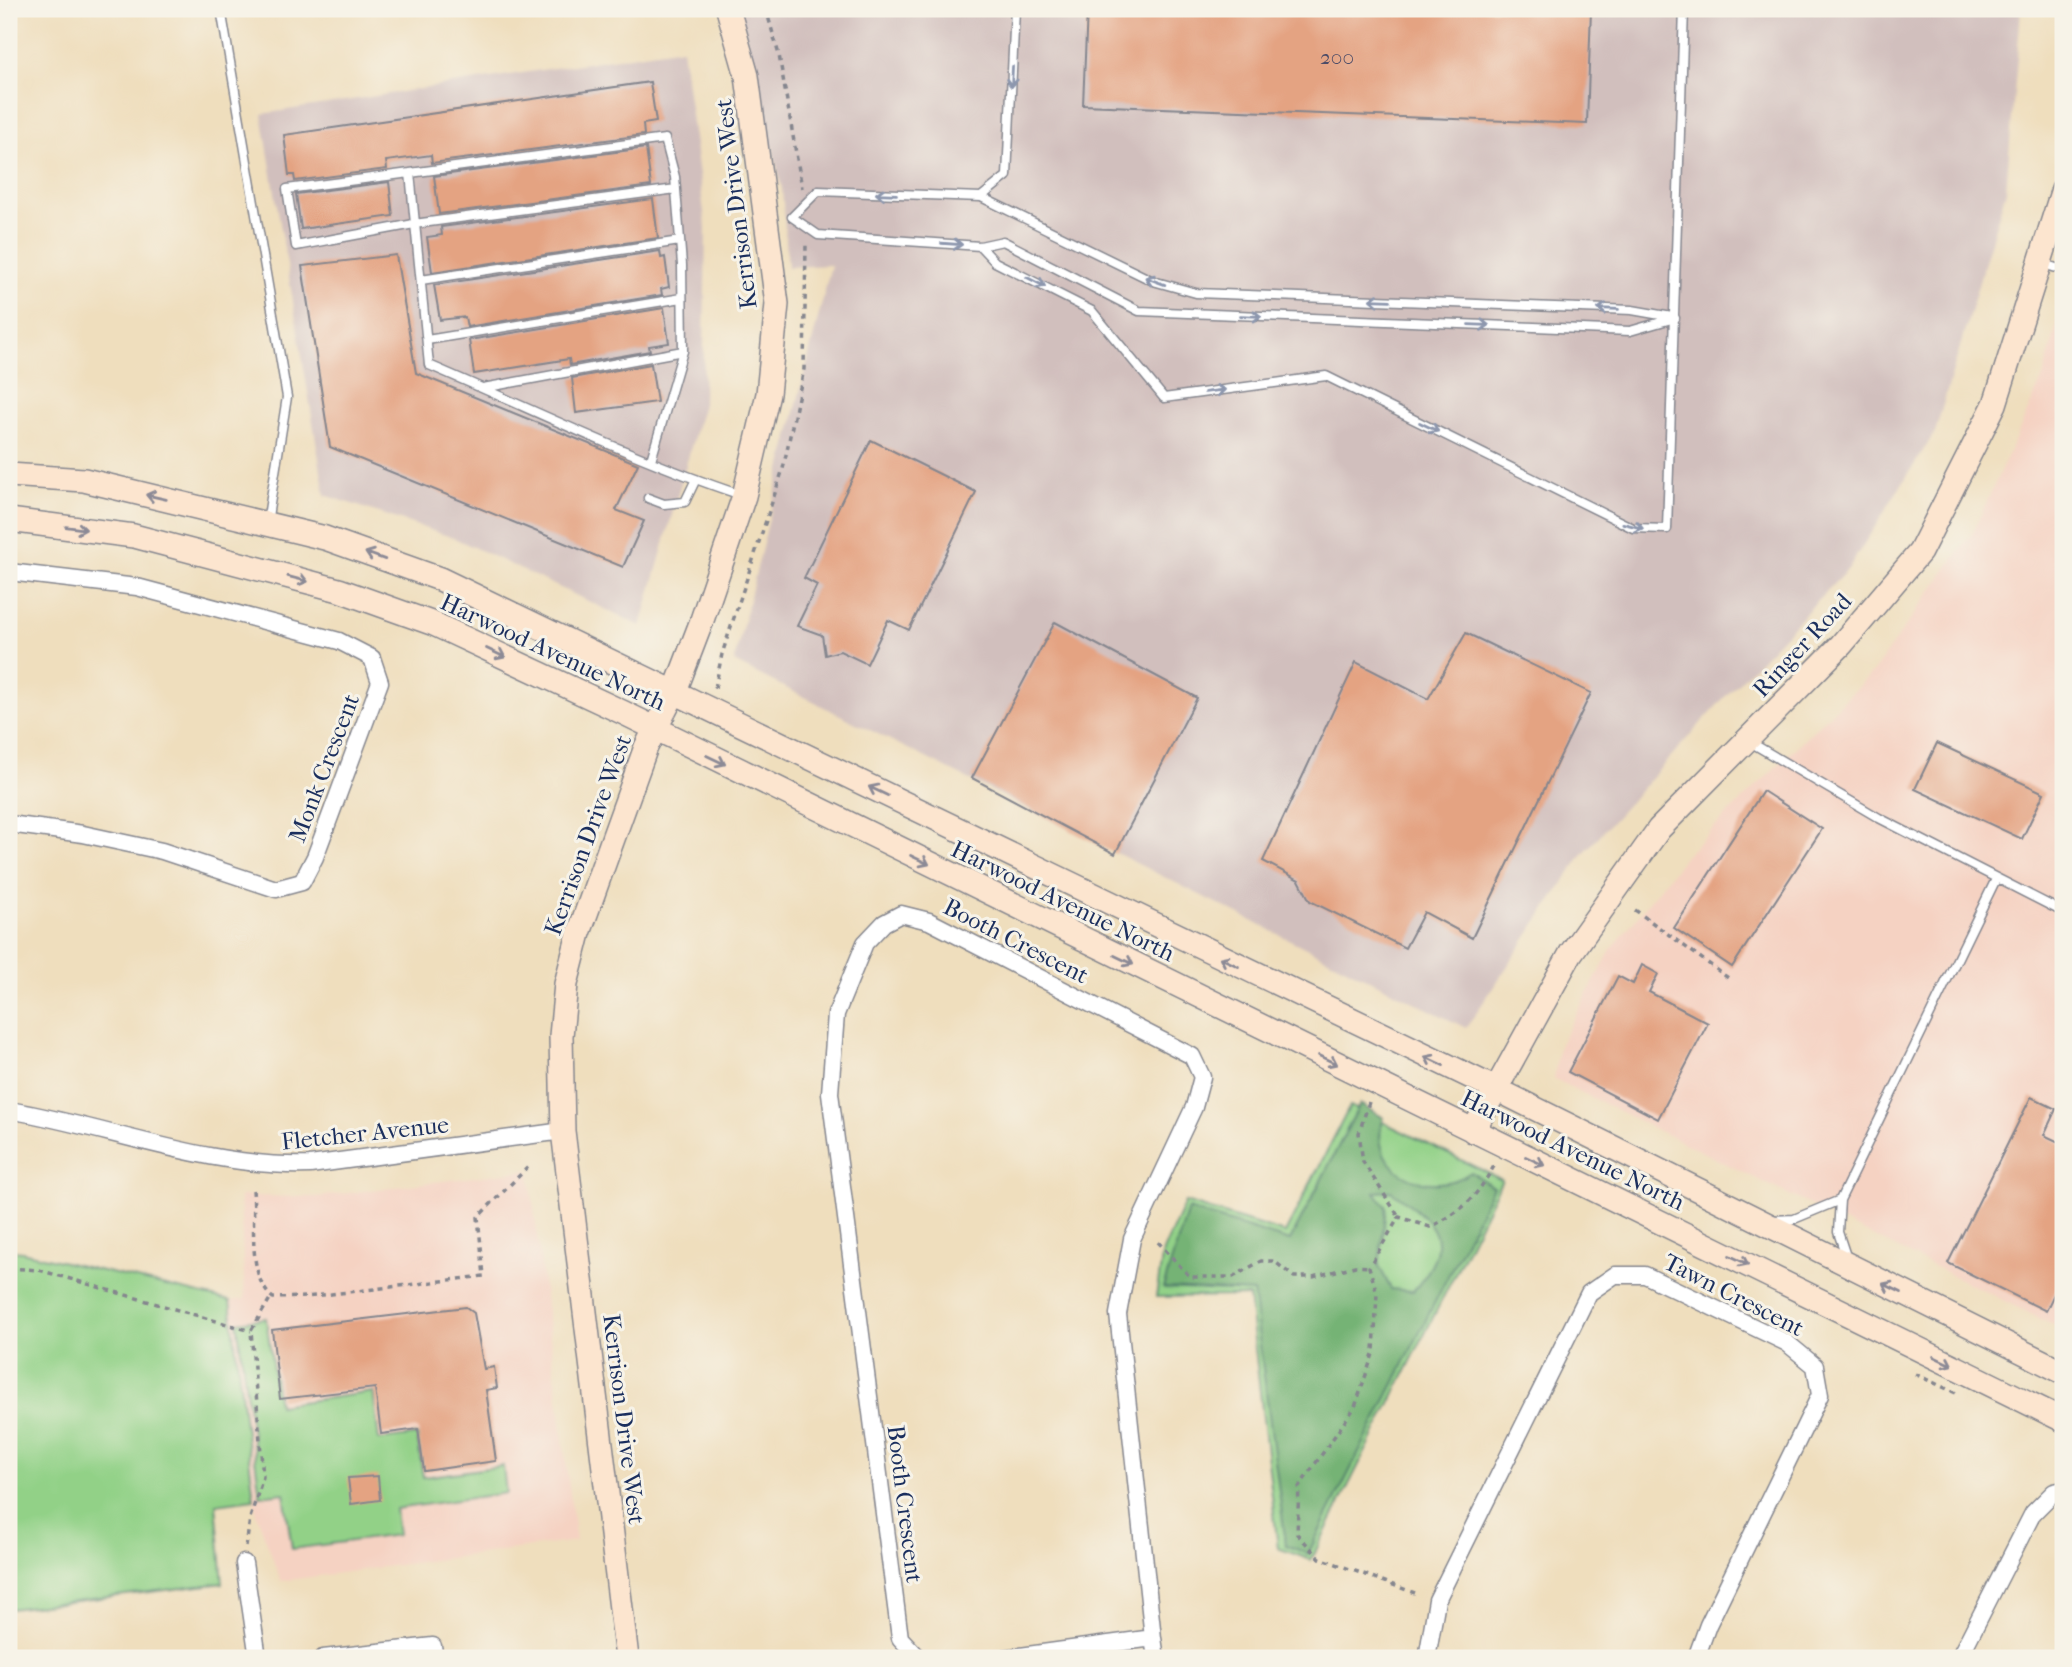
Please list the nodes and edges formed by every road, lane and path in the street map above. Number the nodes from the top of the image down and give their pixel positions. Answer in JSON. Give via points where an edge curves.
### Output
{"nodes":[{"id":1,"x":220,"y":9,"type":"edge"},
{"id":2,"x":728,"y":9,"type":"edge"},
{"id":3,"x":1015,"y":9,"type":"edge"},
{"id":4,"x":1684,"y":9,"type":"edge"},
{"id":5,"x":410,"y":173,"type":"junction"},
{"id":6,"x":2063,"y":189,"type":"edge"},
{"id":7,"x":676,"y":190,"type":"junction"},
{"id":8,"x":981,"y":197,"type":"junction"},
{"id":9,"x":414,"y":224,"type":"junction"},
{"id":10,"x":680,"y":241,"type":"junction"},
{"id":11,"x":980,"y":246,"type":"junction"},
{"id":12,"x":2052,"y":267,"type":"edge"},
{"id":13,"x":421,"y":281,"type":"junction"},
{"id":14,"x":682,"y":298,"type":"junction"},
{"id":15,"x":1675,"y":318,"type":"junction"},
{"id":16,"x":427,"y":340,"type":"junction"},
{"id":17,"x":683,"y":351,"type":"junction"},
{"id":18,"x":484,"y":388,"type":"junction"},
{"id":19,"x":651,"y":460,"type":"junction"},
{"id":20,"x":9,"y":475,"type":"edge"},
{"id":21,"x":696,"y":479,"type":"junction"},
{"id":22,"x":744,"y":496,"type":"junction"},
{"id":23,"x":648,"y":498,"type":"dead end"},
{"id":24,"x":9,"y":520,"type":"edge"},
{"id":25,"x":267,"y":524,"type":"junction"},
{"id":26,"x":9,"y":572,"type":"edge"},
{"id":27,"x":675,"y":691,"type":"junction"},
{"id":28,"x":655,"y":728,"type":"junction"},
{"id":29,"x":1747,"y":740,"type":"junction"},
{"id":30,"x":9,"y":824,"type":"edge"},
{"id":31,"x":1996,"y":879,"type":"junction"},
{"id":32,"x":1635,"y":910,"type":"dead end"},
{"id":33,"x":2063,"y":912,"type":"edge"},
{"id":34,"x":1731,"y":980,"type":"dead end"},
{"id":35,"x":1374,"y":1083,"type":"junction"},
{"id":36,"x":1496,"y":1090,"type":"junction"},
{"id":37,"x":9,"y":1110,"type":"edge"},
{"id":38,"x":563,"y":1131,"type":"junction"},
{"id":39,"x":1473,"y":1131,"type":"junction"},
{"id":40,"x":531,"y":1164,"type":"dead end"},
{"id":41,"x":1494,"y":1166,"type":"dead end"},
{"id":42,"x":253,"y":1190,"type":"dead end"},
{"id":43,"x":1840,"y":1200,"type":"junction"},
{"id":44,"x":1399,"y":1217,"type":"junction"},
{"id":45,"x":1758,"y":1221,"type":"junction"},
{"id":46,"x":1158,"y":1242,"type":"dead end"},
{"id":47,"x":1849,"y":1266,"type":"junction"},
{"id":48,"x":9,"y":1268,"type":"edge"},
{"id":49,"x":1369,"y":1268,"type":"junction"},
{"id":50,"x":271,"y":1296,"type":"junction"},
{"id":51,"x":251,"y":1331,"type":"junction"},
{"id":52,"x":2063,"y":1372,"type":"edge"},
{"id":53,"x":2063,"y":1420,"type":"edge"},
{"id":54,"x":2063,"y":1490,"type":"edge"},
{"id":55,"x":244,"y":1563,"type":"joint"},
{"id":56,"x":1415,"y":1592,"type":"dead end"},
{"id":57,"x":1153,"y":1638,"type":"junction"},
{"id":58,"x":258,"y":1658,"type":"edge"},
{"id":59,"x":323,"y":1658,"type":"edge"},
{"id":60,"x":435,"y":1658,"type":"edge"},
{"id":61,"x":627,"y":1658,"type":"edge"},
{"id":62,"x":919,"y":1658,"type":"edge"},
{"id":63,"x":1004,"y":1658,"type":"edge"},
{"id":64,"x":1156,"y":1658,"type":"edge"},
{"id":65,"x":1427,"y":1658,"type":"edge"},
{"id":66,"x":1696,"y":1658,"type":"edge"},
{"id":67,"x":1959,"y":1658,"type":"edge"}],
"edges":[{"from":1,"to":25,"type":"lane","via":[[287,397]]},
{"from":2,"to":22,"type":"main road","name":"Kerrison Drive West","via":[[747,76],[777,304],[768,394]]},
{"from":3,"to":8,"type":"lane","one_way":true,"via":[[1007,176]]},
{"from":4,"to":15,"type":"lane"},
{"from":5,"to":7,"type":"lane","via":[[665,139]]},
{"from":5,"to":9,"type":"lane"},
{"from":5,"to":9,"type":"lane","via":[[288,188],[296,246]]},
{"from":6,"to":12,"type":"main road","name":"Ringer Road"},
{"from":7,"to":9,"type":"lane"},
{"from":7,"to":10,"type":"lane"},
{"from":8,"to":11,"type":"lane","one_way":true,"via":[[818,191],[792,217],[818,235]]},
{"from":15,"to":8,"type":"lane","one_way":true,"via":[[1632,310],[1196,293],[1153,281]]},
{"from":9,"to":13,"type":"lane"},
{"from":10,"to":13,"type":"lane"},
{"from":10,"to":14,"type":"lane"},
{"from":11,"to":15,"type":"lane","one_way":true,"via":[[1003,241],[1139,311],[1630,331]]},
{"from":11,"to":15,"type":"lane","one_way":true,"via":[[995,262],[1093,311],[1164,398],[1326,376],[1633,528],[1667,529]]},
{"from":12,"to":29,"type":"main road","name":"Ringer Road","via":[[1995,404],[1920,552],[1841,645]]},
{"from":13,"to":16,"type":"lane"},
{"from":14,"to":16,"type":"lane"},
{"from":14,"to":17,"type":"lane"},
{"from":16,"to":18,"type":"lane","via":[[429,365]]},
{"from":17,"to":18,"type":"lane"},
{"from":17,"to":19,"type":"lane"},
{"from":18,"to":19,"type":"lane"},
{"from":19,"to":21,"type":"lane"},
{"from":25,"to":20,"type":"main road","name":"Harwood Avenue North","one_way":true,"via":[[84,480]]},
{"from":21,"to":22,"type":"lane"},
{"from":21,"to":23,"type":"lane","via":[[685,502],[664,504]]},
{"from":22,"to":27,"type":"main road","name":"Kerrison Drive West"},
{"from":24,"to":28,"type":"main road","name":"Harwood Avenue North","one_way":true,"via":[[134,536],[339,590],[434,624]]},
{"from":27,"to":25,"type":"main road","name":"Harwood Avenue North","one_way":true,"via":[[440,579],[325,538]]},
{"from":26,"to":30,"type":"street","name":"Monk Crescent","via":[[137,587],[339,641],[372,658],[380,682],[302,882],[276,889],[162,851]]},
{"from":27,"to":28,"type":"main road","name":"Kerrison Drive West"},
{"from":36,"to":27,"type":"main road","name":"Harwood Avenue North","one_way":true},
{"from":28,"to":35,"type":"main road","name":"Harwood Avenue North","one_way":true},
{"from":28,"to":38,"type":"main road","name":"Kerrison Drive West","via":[[604,857],[566,984],[561,1036]]},
{"from":29,"to":31,"type":"lane","via":[[1879,818]]},
{"from":29,"to":36,"type":"main road","name":"Ringer Road","via":[[1659,829],[1571,953]]},
{"from":31,"to":33,"type":"lane"},
{"from":31,"to":43,"type":"lane"},
{"from":32,"to":34,"type":"path"},
{"from":35,"to":39,"type":"main road","name":"Harwood Avenue North"},
{"from":35,"to":44,"type":"path","via":[[1359,1133],[1363,1162]]},
{"from":36,"to":39,"type":"main road","name":"Ringer Road"},
{"from":36,"to":45,"type":"main road","name":"Harwood Avenue North"},
{"from":37,"to":38,"type":"street","name":"Fletcher Avenue","via":[[204,1156],[276,1166]]},
{"from":38,"to":61,"type":"main road","name":"Kerrison Drive West"},
{"from":39,"to":53,"type":"main road","name":"Harwood Avenue North","one_way":true},
{"from":40,"to":50,"type":"path","via":[[478,1217],[484,1276],[306,1297]]},
{"from":41,"to":44,"type":"path","via":[[1478,1195],[1458,1213],[1430,1227]]},
{"from":42,"to":50,"type":"path","via":[[256,1261],[263,1290]]},
{"from":43,"to":45,"type":"lane","via":[[1794,1219]]},
{"from":43,"to":47,"type":"lane","via":[[1838,1232]]},
{"from":44,"to":49,"type":"path"},
{"from":45,"to":47,"type":"main road","name":"Harwood Avenue North"},
{"from":46,"to":49,"type":"path","via":[[1190,1277],[1233,1277],[1261,1261],[1274,1261],[1294,1276]]},
{"from":52,"to":47,"type":"main road","name":"Harwood Avenue North","one_way":true},
{"from":48,"to":51,"type":"path","via":[[39,1270]]},
{"from":49,"to":56,"type":"path","via":[[1377,1293],[1374,1351],[1355,1407],[1299,1487],[1297,1534],[1320,1558]]},
{"from":50,"to":51,"type":"path"},
{"from":51,"to":55,"type":"path","via":[[263,1477],[250,1518]]},
{"from":54,"to":67,"type":"street","via":[[2054,1492],[2034,1513]]},
{"from":55,"to":58,"type":"street"},
{"from":57,"to":62,"type":"street","name":"Booth Crescent","via":[[1118,1314],[1132,1239],[1195,1107],[1202,1077],[1192,1056],[929,921],[901,914],[884,923],[865,943],[836,1014],[830,1093],[900,1638]]},
{"from":57,"to":63,"type":"street"},
{"from":57,"to":64,"type":"street","name":"Booth Crescent"},
{"from":59,"to":60,"type":"street","via":[[433,1646]]},
{"from":65,"to":66,"type":"street","name":"Tawn Crescent","via":[[1437,1601],[1588,1293],[1615,1275],[1645,1275],[1787,1343],[1815,1366],[1821,1395]]}]}
